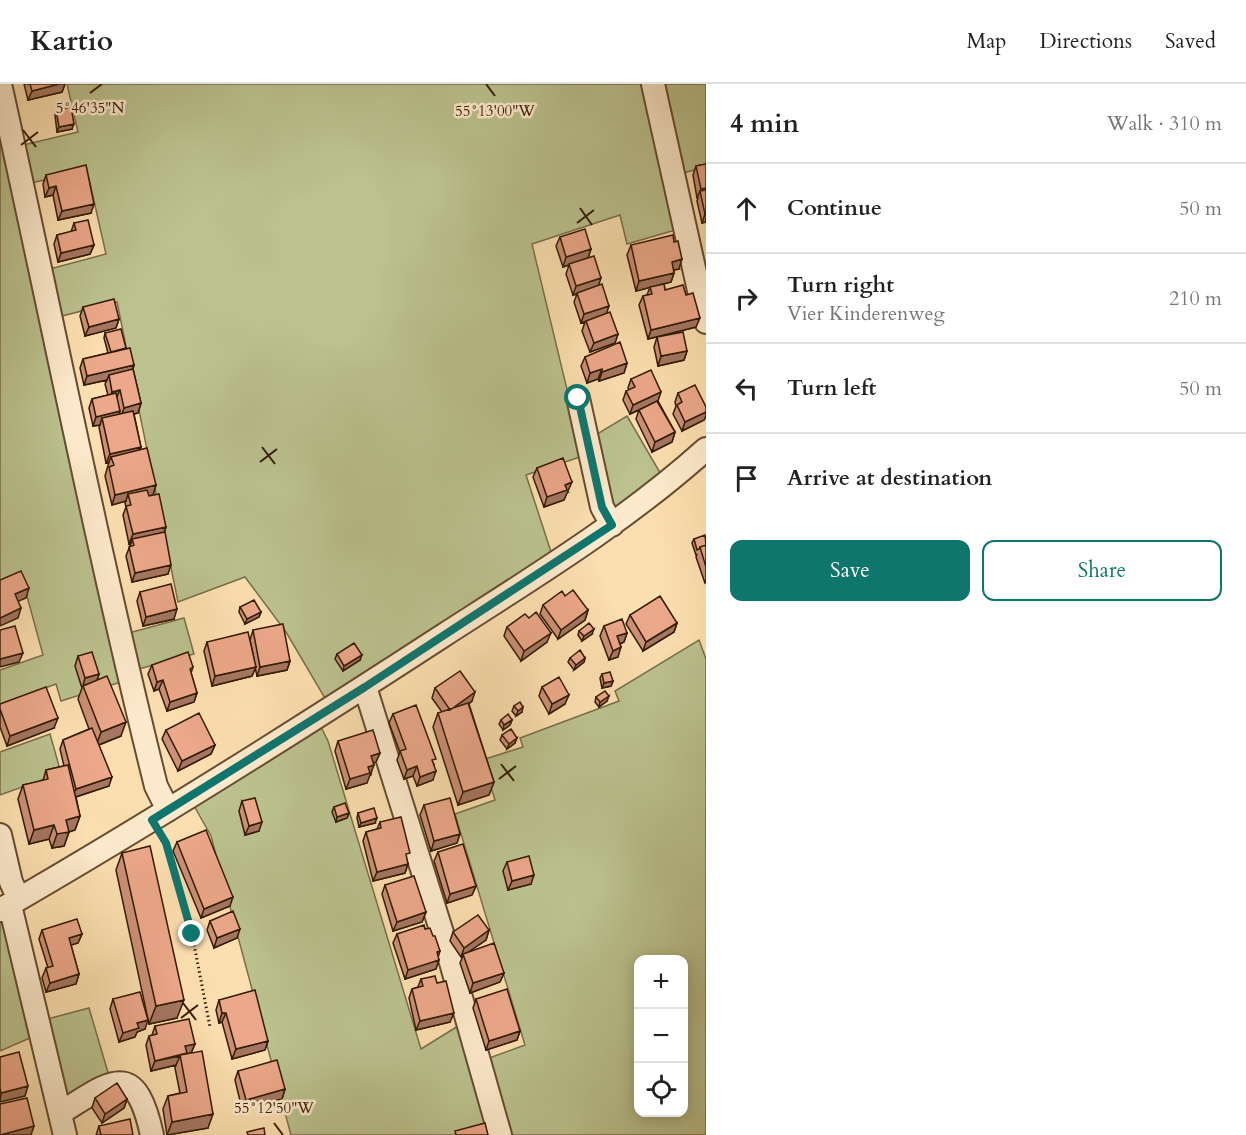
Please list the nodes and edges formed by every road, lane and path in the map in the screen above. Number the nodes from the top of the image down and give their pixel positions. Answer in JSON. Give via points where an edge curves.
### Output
{"nodes":[{"id":1,"x":0,"y":84,"type":"edge"},
{"id":2,"x":653,"y":84,"type":"edge"},
{"id":3,"x":706,"y":322,"type":"edge"},
{"id":4,"x":578,"y":398,"type":"dead end"},
{"id":5,"x":706,"y":449,"type":"edge"},
{"id":6,"x":612,"y":525,"type":"junction"},
{"id":7,"x":365,"y":687,"type":"junction"},
{"id":8,"x":160,"y":815,"type":"junction"},
{"id":9,"x":0,"y":835,"type":"edge"},
{"id":10,"x":10,"y":904,"type":"edge"},
{"id":11,"x":210,"y":1027,"type":"dead end"},
{"id":12,"x":60,"y":1113,"type":"junction"},
{"id":13,"x":65,"y":1135,"type":"edge"},
{"id":14,"x":152,"y":1135,"type":"edge"},
{"id":15,"x":500,"y":1135,"type":"edge"}],
"edges":[{"from":1,"to":8,"type":"street","via":[[109,597]]},
{"from":2,"to":3,"type":"street"},
{"from":4,"to":6,"type":"street","via":[[602,507]]},
{"from":5,"to":6,"type":"street"},
{"from":6,"to":7,"type":"street"},
{"from":7,"to":8,"type":"street"},
{"from":7,"to":15,"type":"street","via":[[448,952]]},
{"from":8,"to":10,"type":"street"},
{"from":8,"to":11,"type":"path","via":[[192,934]]},
{"from":9,"to":10,"type":"street","via":[[11,882]]},
{"from":10,"to":12,"type":"street"},
{"from":12,"to":13,"type":"street"},
{"from":12,"to":14,"type":"street","via":[[109,1083],[122,1083],[135,1090],[143,1103]]}]}
